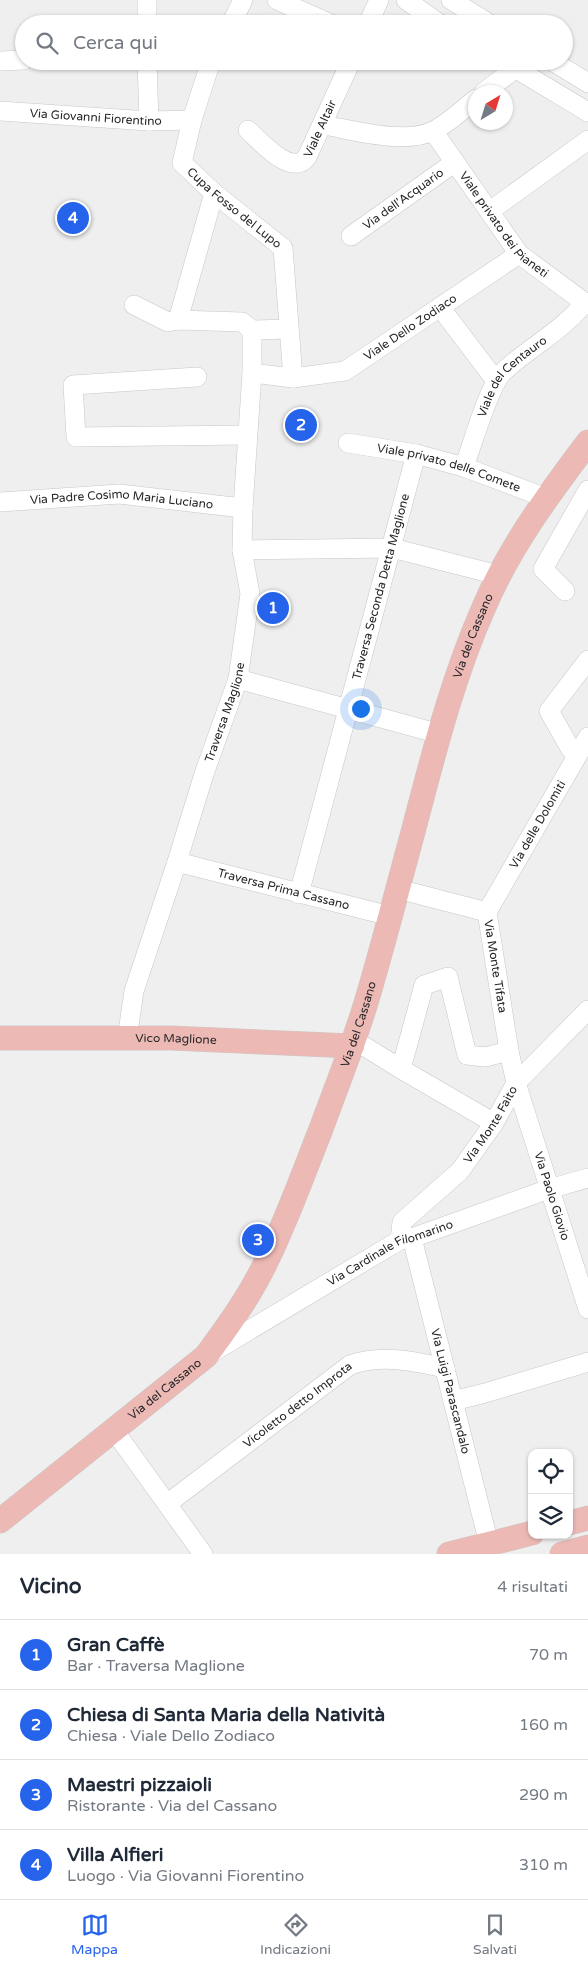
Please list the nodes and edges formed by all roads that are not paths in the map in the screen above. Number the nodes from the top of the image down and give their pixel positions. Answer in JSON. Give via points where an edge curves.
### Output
{"nodes":[{"id":1,"x":147,"y":0,"type":"edge"},
{"id":2,"x":243,"y":0,"type":"edge"},
{"id":3,"x":277,"y":0,"type":"edge"},
{"id":4,"x":379,"y":0,"type":"edge"},
{"id":5,"x":406,"y":0,"type":"edge"},
{"id":6,"x":450,"y":0,"type":"edge"},
{"id":7,"x":147,"y":15,"type":"edge"},
{"id":8,"x":236,"y":15,"type":"edge"},
{"id":9,"x":311,"y":15,"type":"edge"},
{"id":10,"x":372,"y":15,"type":"edge"},
{"id":11,"x":427,"y":15,"type":"edge"},
{"id":12,"x":475,"y":15,"type":"edge"},
{"id":13,"x":15,"y":60,"type":"edge"},
{"id":14,"x":0,"y":61,"type":"edge"},
{"id":15,"x":147,"y":70,"type":"edge"},
{"id":16,"x":208,"y":70,"type":"edge"},
{"id":17,"x":347,"y":70,"type":"edge"},
{"id":18,"x":507,"y":70,"type":"edge"},
{"id":19,"x":522,"y":70,"type":"edge"},
{"id":20,"x":567,"y":70,"type":"edge"},
{"id":21,"x":588,"y":83,"type":"edge"},
{"id":22,"x":491,"y":85,"type":"edge"},
{"id":23,"x":468,"y":105,"type":"edge"},
{"id":24,"x":0,"y":111,"type":"edge"},
{"id":25,"x":588,"y":112,"type":"edge"},
{"id":26,"x":192,"y":120,"type":"junction"},
{"id":27,"x":149,"y":121,"type":"junction"},
{"id":28,"x":323,"y":125,"type":"junction"},
{"id":29,"x":248,"y":130,"type":"dead end"},
{"id":30,"x":433,"y":131,"type":"junction"},
{"id":31,"x":588,"y":140,"type":"edge"},
{"id":32,"x":455,"y":162,"type":"junction"},
{"id":33,"x":214,"y":193,"type":"junction"},
{"id":34,"x":490,"y":211,"type":"junction"},
{"id":35,"x":351,"y":236,"type":"dead end"},
{"id":36,"x":519,"y":254,"type":"junction"},
{"id":37,"x":586,"y":303,"type":"edge"},
{"id":38,"x":134,"y":305,"type":"dead end"},
{"id":39,"x":440,"y":308,"type":"junction"},
{"id":40,"x":178,"y":320,"type":"junction"},
{"id":41,"x":290,"y":329,"type":"junction"},
{"id":42,"x":252,"y":330,"type":"junction"},
{"id":43,"x":252,"y":372,"type":"junction"},
{"id":44,"x":197,"y":377,"type":"dead end"},
{"id":45,"x":293,"y":378,"type":"junction"},
{"id":46,"x":496,"y":381,"type":"junction"},
{"id":47,"x":247,"y":435,"type":"junction"},
{"id":48,"x":588,"y":442,"type":"edge"},
{"id":49,"x":348,"y":443,"type":"dead end"},
{"id":50,"x":416,"y":454,"type":"junction"},
{"id":51,"x":464,"y":467,"type":"junction"},
{"id":52,"x":564,"y":474,"type":"junction"},
{"id":53,"x":588,"y":489,"type":"edge"},
{"id":54,"x":546,"y":498,"type":"junction"},
{"id":55,"x":0,"y":502,"type":"edge"},
{"id":56,"x":243,"y":508,"type":"junction"},
{"id":57,"x":392,"y":548,"type":"junction"},
{"id":58,"x":242,"y":550,"type":"junction"},
{"id":59,"x":498,"y":575,"type":"junction"},
{"id":60,"x":565,"y":591,"type":"dead end"},
{"id":61,"x":588,"y":660,"type":"edge"},
{"id":62,"x":238,"y":679,"type":"junction"},
{"id":63,"x":349,"y":710,"type":"junction"},
{"id":64,"x":440,"y":734,"type":"junction"},
{"id":65,"x":588,"y":737,"type":"edge"},
{"id":66,"x":576,"y":754,"type":"junction"},
{"id":67,"x":177,"y":862,"type":"junction"},
{"id":68,"x":398,"y":888,"type":"junction"},
{"id":69,"x":299,"y":894,"type":"junction"},
{"id":70,"x":487,"y":912,"type":"junction"},
{"id":71,"x":390,"y":916,"type":"junction"},
{"id":72,"x":588,"y":1010,"type":"edge"},
{"id":73,"x":0,"y":1038,"type":"edge"},
{"id":74,"x":127,"y":1039,"type":"junction"},
{"id":75,"x":353,"y":1043,"type":"junction"},
{"id":76,"x":509,"y":1051,"type":"junction"},
{"id":77,"x":401,"y":1069,"type":"junction"},
{"id":78,"x":516,"y":1083,"type":"junction"},
{"id":79,"x":494,"y":1122,"type":"junction"},
{"id":80,"x":588,"y":1178,"type":"edge"},
{"id":81,"x":548,"y":1189,"type":"junction"},
{"id":82,"x":406,"y":1239,"type":"junction"},
{"id":83,"x":588,"y":1309,"type":"edge"},
{"id":84,"x":206,"y":1356,"type":"junction"},
{"id":85,"x":588,"y":1362,"type":"edge"},
{"id":86,"x":445,"y":1368,"type":"junction"},
{"id":87,"x":453,"y":1401,"type":"junction"},
{"id":88,"x":113,"y":1429,"type":"junction"},
{"id":89,"x":167,"y":1504,"type":"junction"},
{"id":90,"x":588,"y":1518,"type":"edge"},
{"id":91,"x":0,"y":1521,"type":"edge"},
{"id":92,"x":573,"y":1522,"type":"edge"},
{"id":93,"x":528,"y":1534,"type":"edge"},
{"id":94,"x":489,"y":1544,"type":"junction"},
{"id":95,"x":588,"y":1547,"type":"edge"},
{"id":96,"x":203,"y":1554,"type":"edge"},
{"id":97,"x":449,"y":1554,"type":"edge"},
{"id":98,"x":562,"y":1554,"type":"edge"}],
"edges":[{"from":1,"to":7,"type":"street"},
{"from":2,"to":8,"type":"street"},
{"from":3,"to":9,"type":"street"},
{"from":4,"to":10,"type":"street"},
{"from":5,"to":11,"type":"street"},
{"from":6,"to":12,"type":"street"},
{"from":13,"to":14,"type":"street"},
{"from":15,"to":27,"type":"street"},
{"from":16,"to":26,"type":"street","name":"Cupa Fosso del Lupo"},
{"from":17,"to":28,"type":"street","name":"Viale Altair"},
{"from":18,"to":22,"type":"street"},
{"from":19,"to":25,"type":"street"},
{"from":20,"to":21,"type":"street"},
{"from":23,"to":30,"type":"street"},
{"from":24,"to":27,"type":"street","name":"Via Giovanni Fiorentino"},
{"from":26,"to":27,"type":"street","name":"Via Giovanni Fiorentino"},
{"from":26,"to":33,"type":"street","name":"Cupa Fosso del Lupo","via":[[182,163]]},
{"from":28,"to":29,"type":"street","name":"Viale Altair","via":[[306,160],[296,164],[280,158]]},
{"from":28,"to":30,"type":"street","via":[[395,136]]},
{"from":30,"to":32,"type":"street","name":"Viale privato dei Pianeti"},
{"from":31,"to":34,"type":"street"},
{"from":32,"to":34,"type":"street","name":"Viale privato dei Pianeti"},
{"from":32,"to":35,"type":"street","name":"Via dell'Acquario"},
{"from":33,"to":40,"type":"street"},
{"from":33,"to":41,"type":"street","name":"Cupa Fosso del Lupo","via":[[283,248]]},
{"from":34,"to":36,"type":"street","name":"Viale privato dei Pianeti"},
{"from":36,"to":37,"type":"street","name":"Viale privato dei Pianeti"},
{"from":36,"to":39,"type":"street","name":"Viale Dello Zodiaco"},
{"from":37,"to":46,"type":"street","name":"Viale del Centauro","via":[[567,323],[502,372]]},
{"from":38,"to":40,"type":"street","via":[[168,322]]},
{"from":39,"to":45,"type":"street","name":"Viale Dello Zodiaco","via":[[345,371]]},
{"from":39,"to":46,"type":"street"},
{"from":40,"to":42,"type":"street","via":[[242,322]]},
{"from":41,"to":42,"type":"street"},
{"from":41,"to":45,"type":"street","name":"Cupa Fosso del Lupo"},
{"from":42,"to":43,"type":"street","name":"Traversa Maglione"},
{"from":43,"to":45,"type":"street","name":"Viale Dello Zodiaco"},
{"from":43,"to":47,"type":"street","name":"Traversa Maglione"},
{"from":44,"to":47,"type":"street","via":[[73,386],[76,437]]},
{"from":46,"to":51,"type":"street","name":"Viale del Centauro"},
{"from":47,"to":56,"type":"street","name":"Traversa Maglione"},
{"from":48,"to":52,"type":"main road","name":"Via del Cassano"},
{"from":49,"to":50,"type":"street","name":"Viale privato delle Comete"},
{"from":50,"to":51,"type":"street","name":"Viale privato delle Comete"},
{"from":50,"to":57,"type":"street","name":"Traversa Seconda Detta Maglione"},
{"from":51,"to":54,"type":"street","name":"Viale privato delle Comete"},
{"from":52,"to":53,"type":"street"},
{"from":52,"to":54,"type":"main road","name":"Via del Cassano"},
{"from":53,"to":60,"type":"street","via":[[543,569]]},
{"from":54,"to":59,"type":"main road","name":"Via del Cassano"},
{"from":55,"to":56,"type":"street","name":"Via Padre Cosimo Maria Luciano","via":[[119,494]]},
{"from":56,"to":58,"type":"street","name":"Traversa Maglione"},
{"from":57,"to":58,"type":"street"},
{"from":57,"to":59,"type":"street"},
{"from":57,"to":63,"type":"street","name":"Traversa Seconda Detta Maglione"},
{"from":58,"to":62,"type":"street","name":"Traversa Maglione","via":[[250,594]]},
{"from":59,"to":64,"type":"main road","name":"Via del Cassano","via":[[469,644]]},
{"from":61,"to":66,"type":"street","via":[[549,711]]},
{"from":62,"to":63,"type":"street"},
{"from":62,"to":67,"type":"street","name":"Traversa Maglione"},
{"from":63,"to":64,"type":"street"},
{"from":63,"to":69,"type":"street","name":"Traversa Seconda Detta Maglione"},
{"from":64,"to":68,"type":"main road","name":"Via del Cassano"},
{"from":65,"to":66,"type":"street","name":"Via delle Dolomiti"},
{"from":66,"to":70,"type":"street","name":"Via delle Dolomiti"},
{"from":67,"to":69,"type":"street","name":"Traversa Prima Cassano"},
{"from":67,"to":74,"type":"street","name":"Traversa Maglione","via":[[134,991]]},
{"from":68,"to":70,"type":"street","name":"Via Monte Tifata"},
{"from":68,"to":71,"type":"main road","name":"Via del Cassano"},
{"from":69,"to":71,"type":"street","name":"Traversa Prima Cassano"},
{"from":70,"to":76,"type":"street","name":"Via Monte Tifata"},
{"from":71,"to":75,"type":"main road","name":"Via del Cassano"},
{"from":72,"to":78,"type":"street","name":"Via Monte Faito"},
{"from":73,"to":74,"type":"main road","name":"Vico Maglione"},
{"from":74,"to":75,"type":"main road","name":"Vico Maglione"},
{"from":75,"to":77,"type":"street"},
{"from":75,"to":84,"type":"main road","name":"Via del Cassano","via":[[283,1227],[248,1296]]},
{"from":76,"to":77,"type":"street","via":[[485,1057],[467,1055],[448,977],[424,985]]},
{"from":76,"to":78,"type":"street","name":"Via Monte Tifata"},
{"from":77,"to":79,"type":"street"},
{"from":78,"to":79,"type":"street","name":"Via Monte Faito"},
{"from":78,"to":81,"type":"street","name":"Via Paolo Giovio"},
{"from":79,"to":82,"type":"street","name":"Via Monte Faito","via":[[460,1171],[402,1222]]},
{"from":80,"to":81,"type":"street","name":"Via Cardinale Filomarino"},
{"from":81,"to":82,"type":"street","name":"Via Cardinale Filomarino"},
{"from":81,"to":83,"type":"street","name":"Via Paolo Giovio"},
{"from":82,"to":84,"type":"street","name":"Via Cardinale Filomarino"},
{"from":82,"to":86,"type":"street","name":"Via Luigi Parascandalo"},
{"from":84,"to":88,"type":"main road","name":"Via del Cassano"},
{"from":85,"to":87,"type":"street"},
{"from":86,"to":87,"type":"street","name":"Via Luigi Parascandalo"},
{"from":86,"to":89,"type":"street","name":"Vicoletto detto Improta","via":[[400,1359],[360,1361],[350,1365]]},
{"from":87,"to":94,"type":"street","name":"Via Luigi Parascandalo"},
{"from":88,"to":89,"type":"street"},
{"from":88,"to":91,"type":"main road","name":"Via del Cassano"},
{"from":89,"to":96,"type":"street"},
{"from":90,"to":92,"type":"main road"},
{"from":93,"to":94,"type":"main road"},
{"from":94,"to":97,"type":"main road"},
{"from":95,"to":98,"type":"main road"}]}
